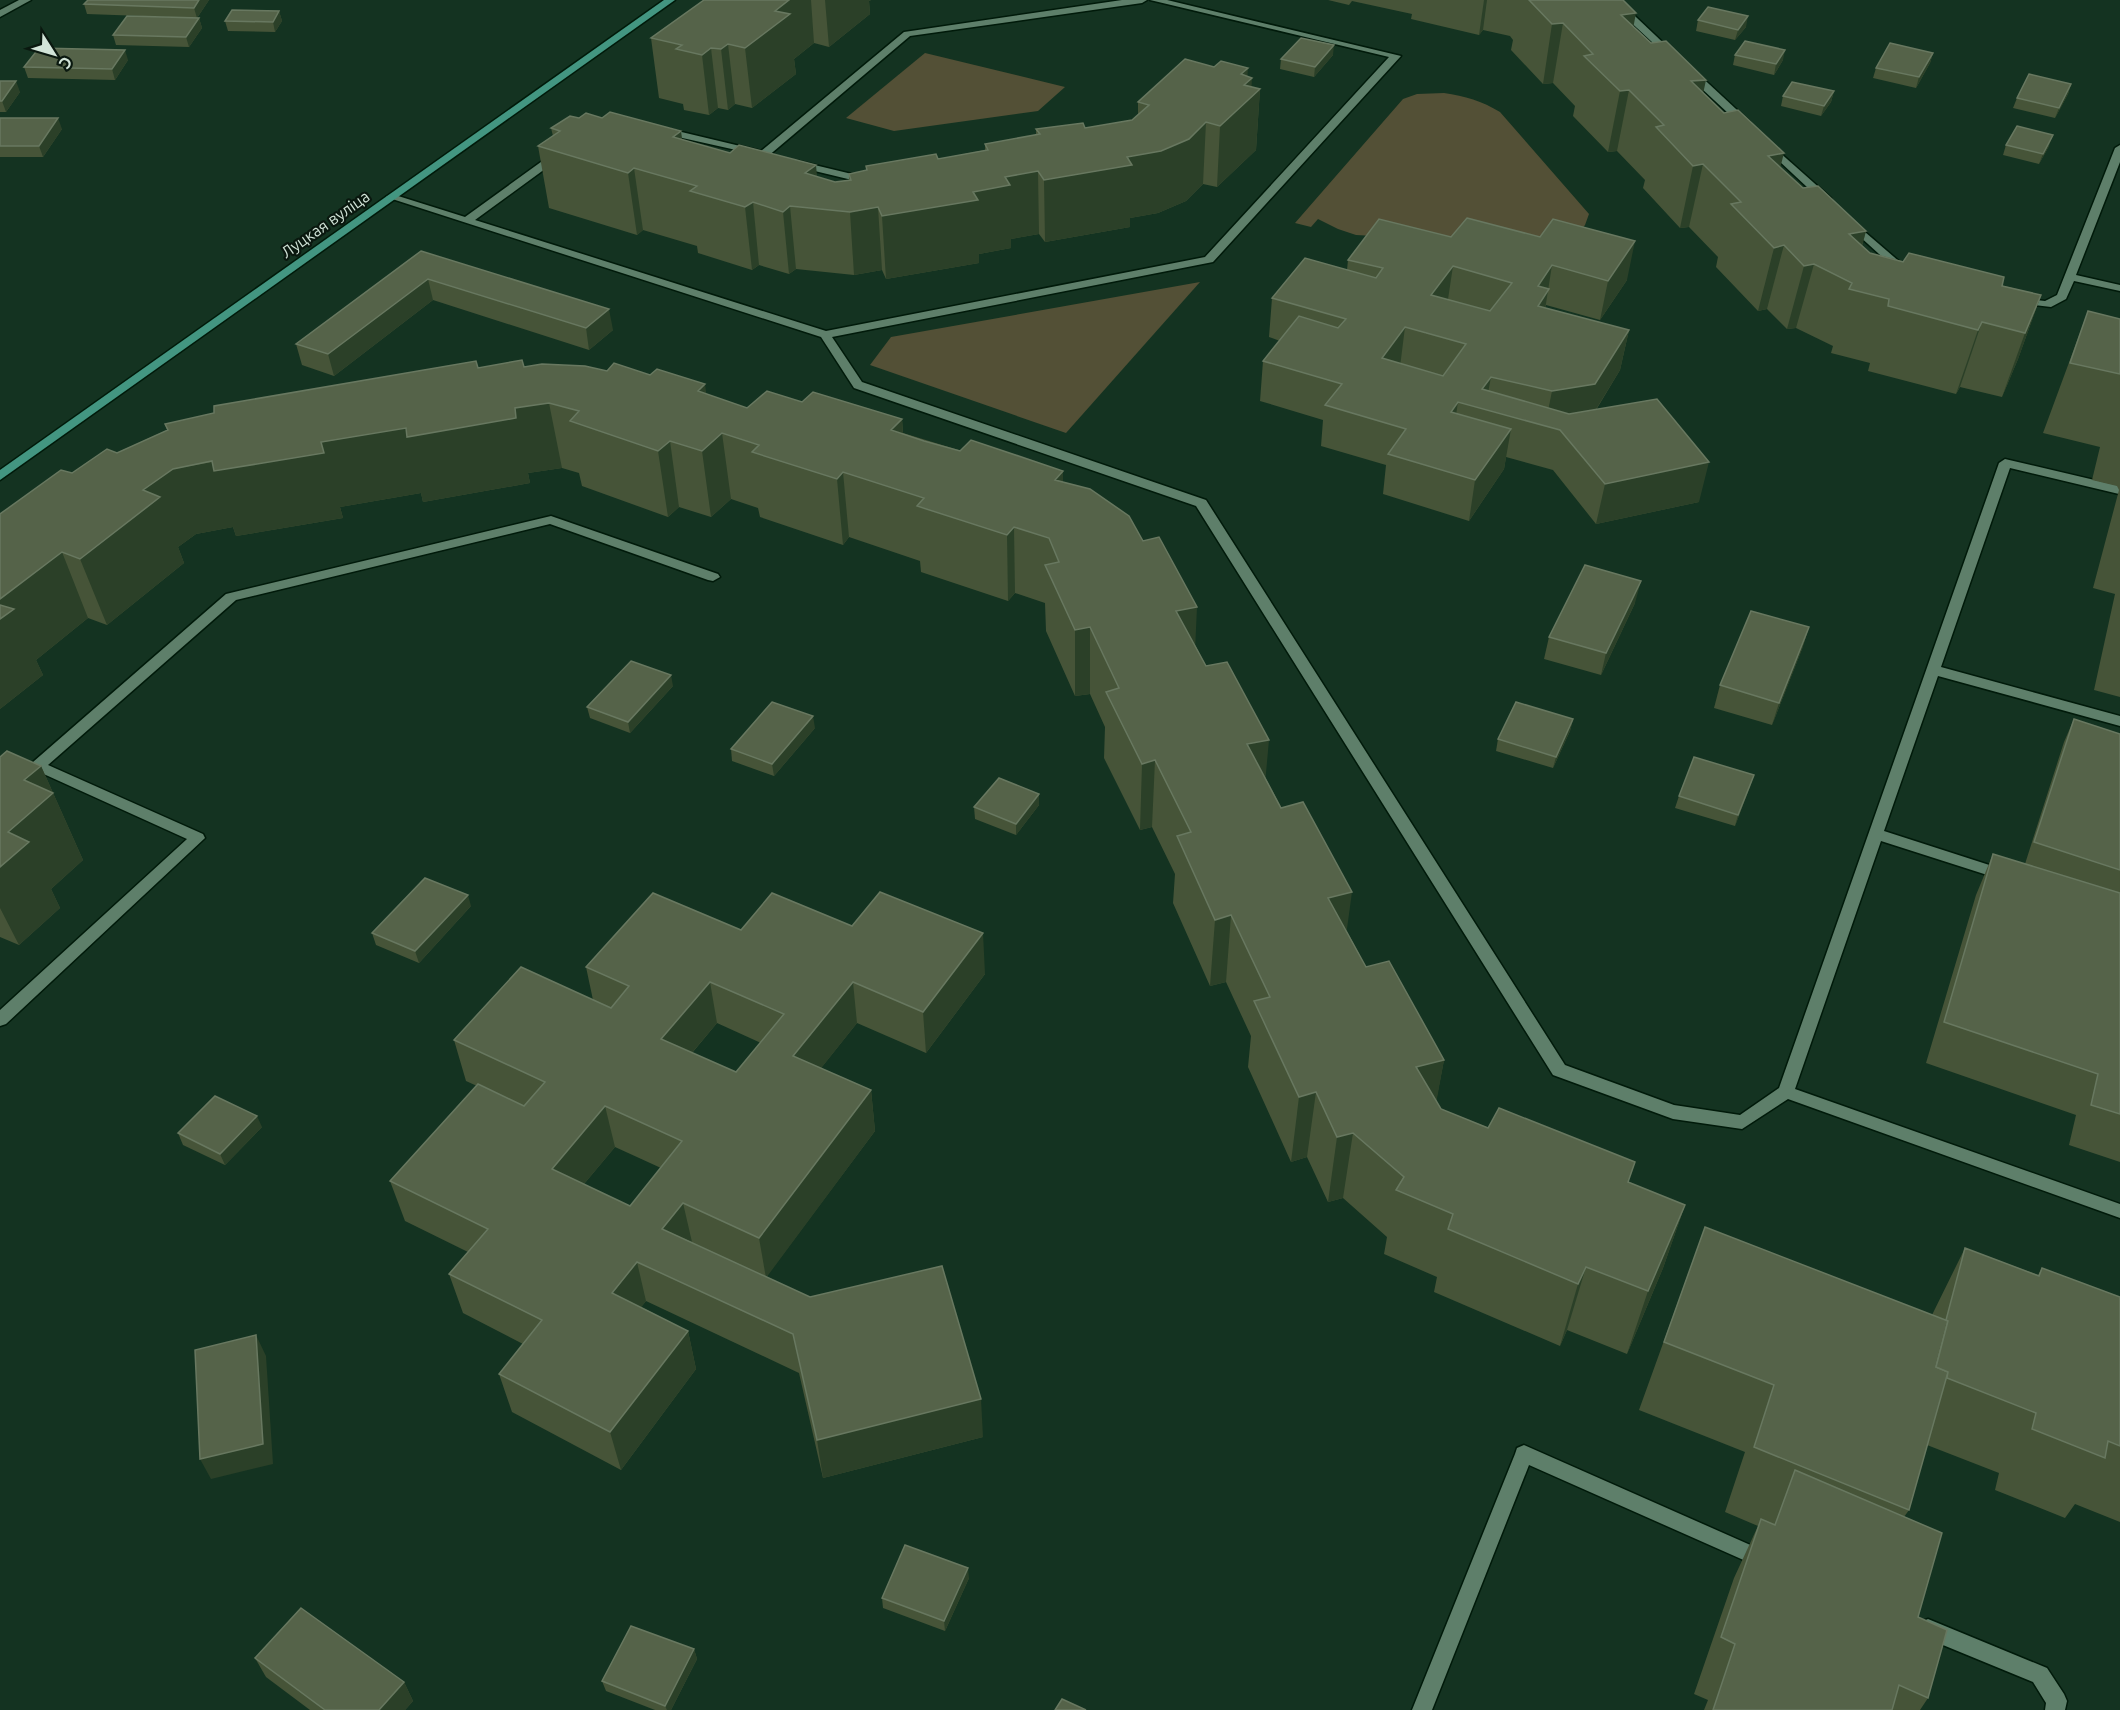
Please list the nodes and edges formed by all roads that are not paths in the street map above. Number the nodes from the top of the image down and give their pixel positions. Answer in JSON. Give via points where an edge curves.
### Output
{"nodes":[{"id":1,"x":26,"y":0,"type":"edge"},
{"id":2,"x":670,"y":0,"type":"edge"},
{"id":3,"x":1142,"y":0,"type":"edge"},
{"id":4,"x":1155,"y":0,"type":"edge"},
{"id":5,"x":1611,"y":0,"type":"edge"},
{"id":6,"x":0,"y":14,"type":"edge"},
{"id":7,"x":645,"y":136,"type":"edge"},
{"id":8,"x":2120,"y":148,"type":"edge"},
{"id":9,"x":563,"y":152,"type":"edge"},
{"id":10,"x":774,"y":158,"type":"junction"},
{"id":11,"x":852,"y":177,"type":"edge"},
{"id":12,"x":391,"y":197,"type":"junction"},
{"id":13,"x":467,"y":221,"type":"junction"},
{"id":14,"x":1914,"y":273,"type":"edge"},
{"id":15,"x":2070,"y":277,"type":"junction"},
{"id":16,"x":2120,"y":288,"type":"edge"},
{"id":17,"x":2004,"y":297,"type":"edge"},
{"id":18,"x":825,"y":335,"type":"junction"},
{"id":19,"x":0,"y":476,"type":"edge"},
{"id":20,"x":2119,"y":490,"type":"edge"},
{"id":21,"x":713,"y":577,"type":"dead end"},
{"id":22,"x":1934,"y":670,"type":"junction"},
{"id":23,"x":2120,"y":721,"type":"edge"},
{"id":24,"x":38,"y":766,"type":"junction"},
{"id":25,"x":0,"y":776,"type":"edge"},
{"id":26,"x":1877,"y":834,"type":"junction"},
{"id":27,"x":2020,"y":881,"type":"edge"},
{"id":28,"x":0,"y":1020,"type":"edge"},
{"id":29,"x":1786,"y":1092,"type":"junction"},
{"id":30,"x":2120,"y":1211,"type":"edge"},
{"id":31,"x":1757,"y":1557,"type":"edge"},
{"id":32,"x":1911,"y":1622,"type":"edge"},
{"id":33,"x":1422,"y":1710,"type":"edge"},
{"id":34,"x":2055,"y":1710,"type":"edge"}],
"edges":[{"from":1,"to":6,"type":"street"},
{"from":2,"to":12,"type":"main road","name":"Луцкая вуліца"},
{"from":3,"to":10,"type":"street","via":[[906,34]]},
{"from":4,"to":18,"type":"street","via":[[1396,56],[1209,260]]},
{"from":5,"to":14,"type":"street","via":[[1902,270]]},
{"from":7,"to":10,"type":"street","via":[[669,132]]},
{"from":8,"to":15,"type":"street"},
{"from":9,"to":13,"type":"street"},
{"from":10,"to":11,"type":"street"},
{"from":12,"to":13,"type":"street"},
{"from":12,"to":19,"type":"main road","name":"Луцкая вуліца"},
{"from":13,"to":18,"type":"street"},
{"from":15,"to":16,"type":"street"},
{"from":15,"to":17,"type":"street","via":[[2062,297],[2047,305]]},
{"from":18,"to":29,"type":"street","via":[[858,385],[1201,503],[1559,1070],[1673,1112],[1742,1122]]},
{"from":20,"to":22,"type":"street","via":[[2005,464]]},
{"from":21,"to":24,"type":"street","via":[[551,520],[231,597]]},
{"from":22,"to":23,"type":"street"},
{"from":22,"to":26,"type":"street"},
{"from":24,"to":25,"type":"street"},
{"from":24,"to":28,"type":"street","via":[[198,838]]},
{"from":26,"to":27,"type":"street"},
{"from":26,"to":29,"type":"street"},
{"from":29,"to":30,"type":"street"},
{"from":31,"to":33,"type":"street","via":[[1524,1454]]},
{"from":32,"to":34,"type":"street","via":[[2040,1676],[2057,1701]]}]}
